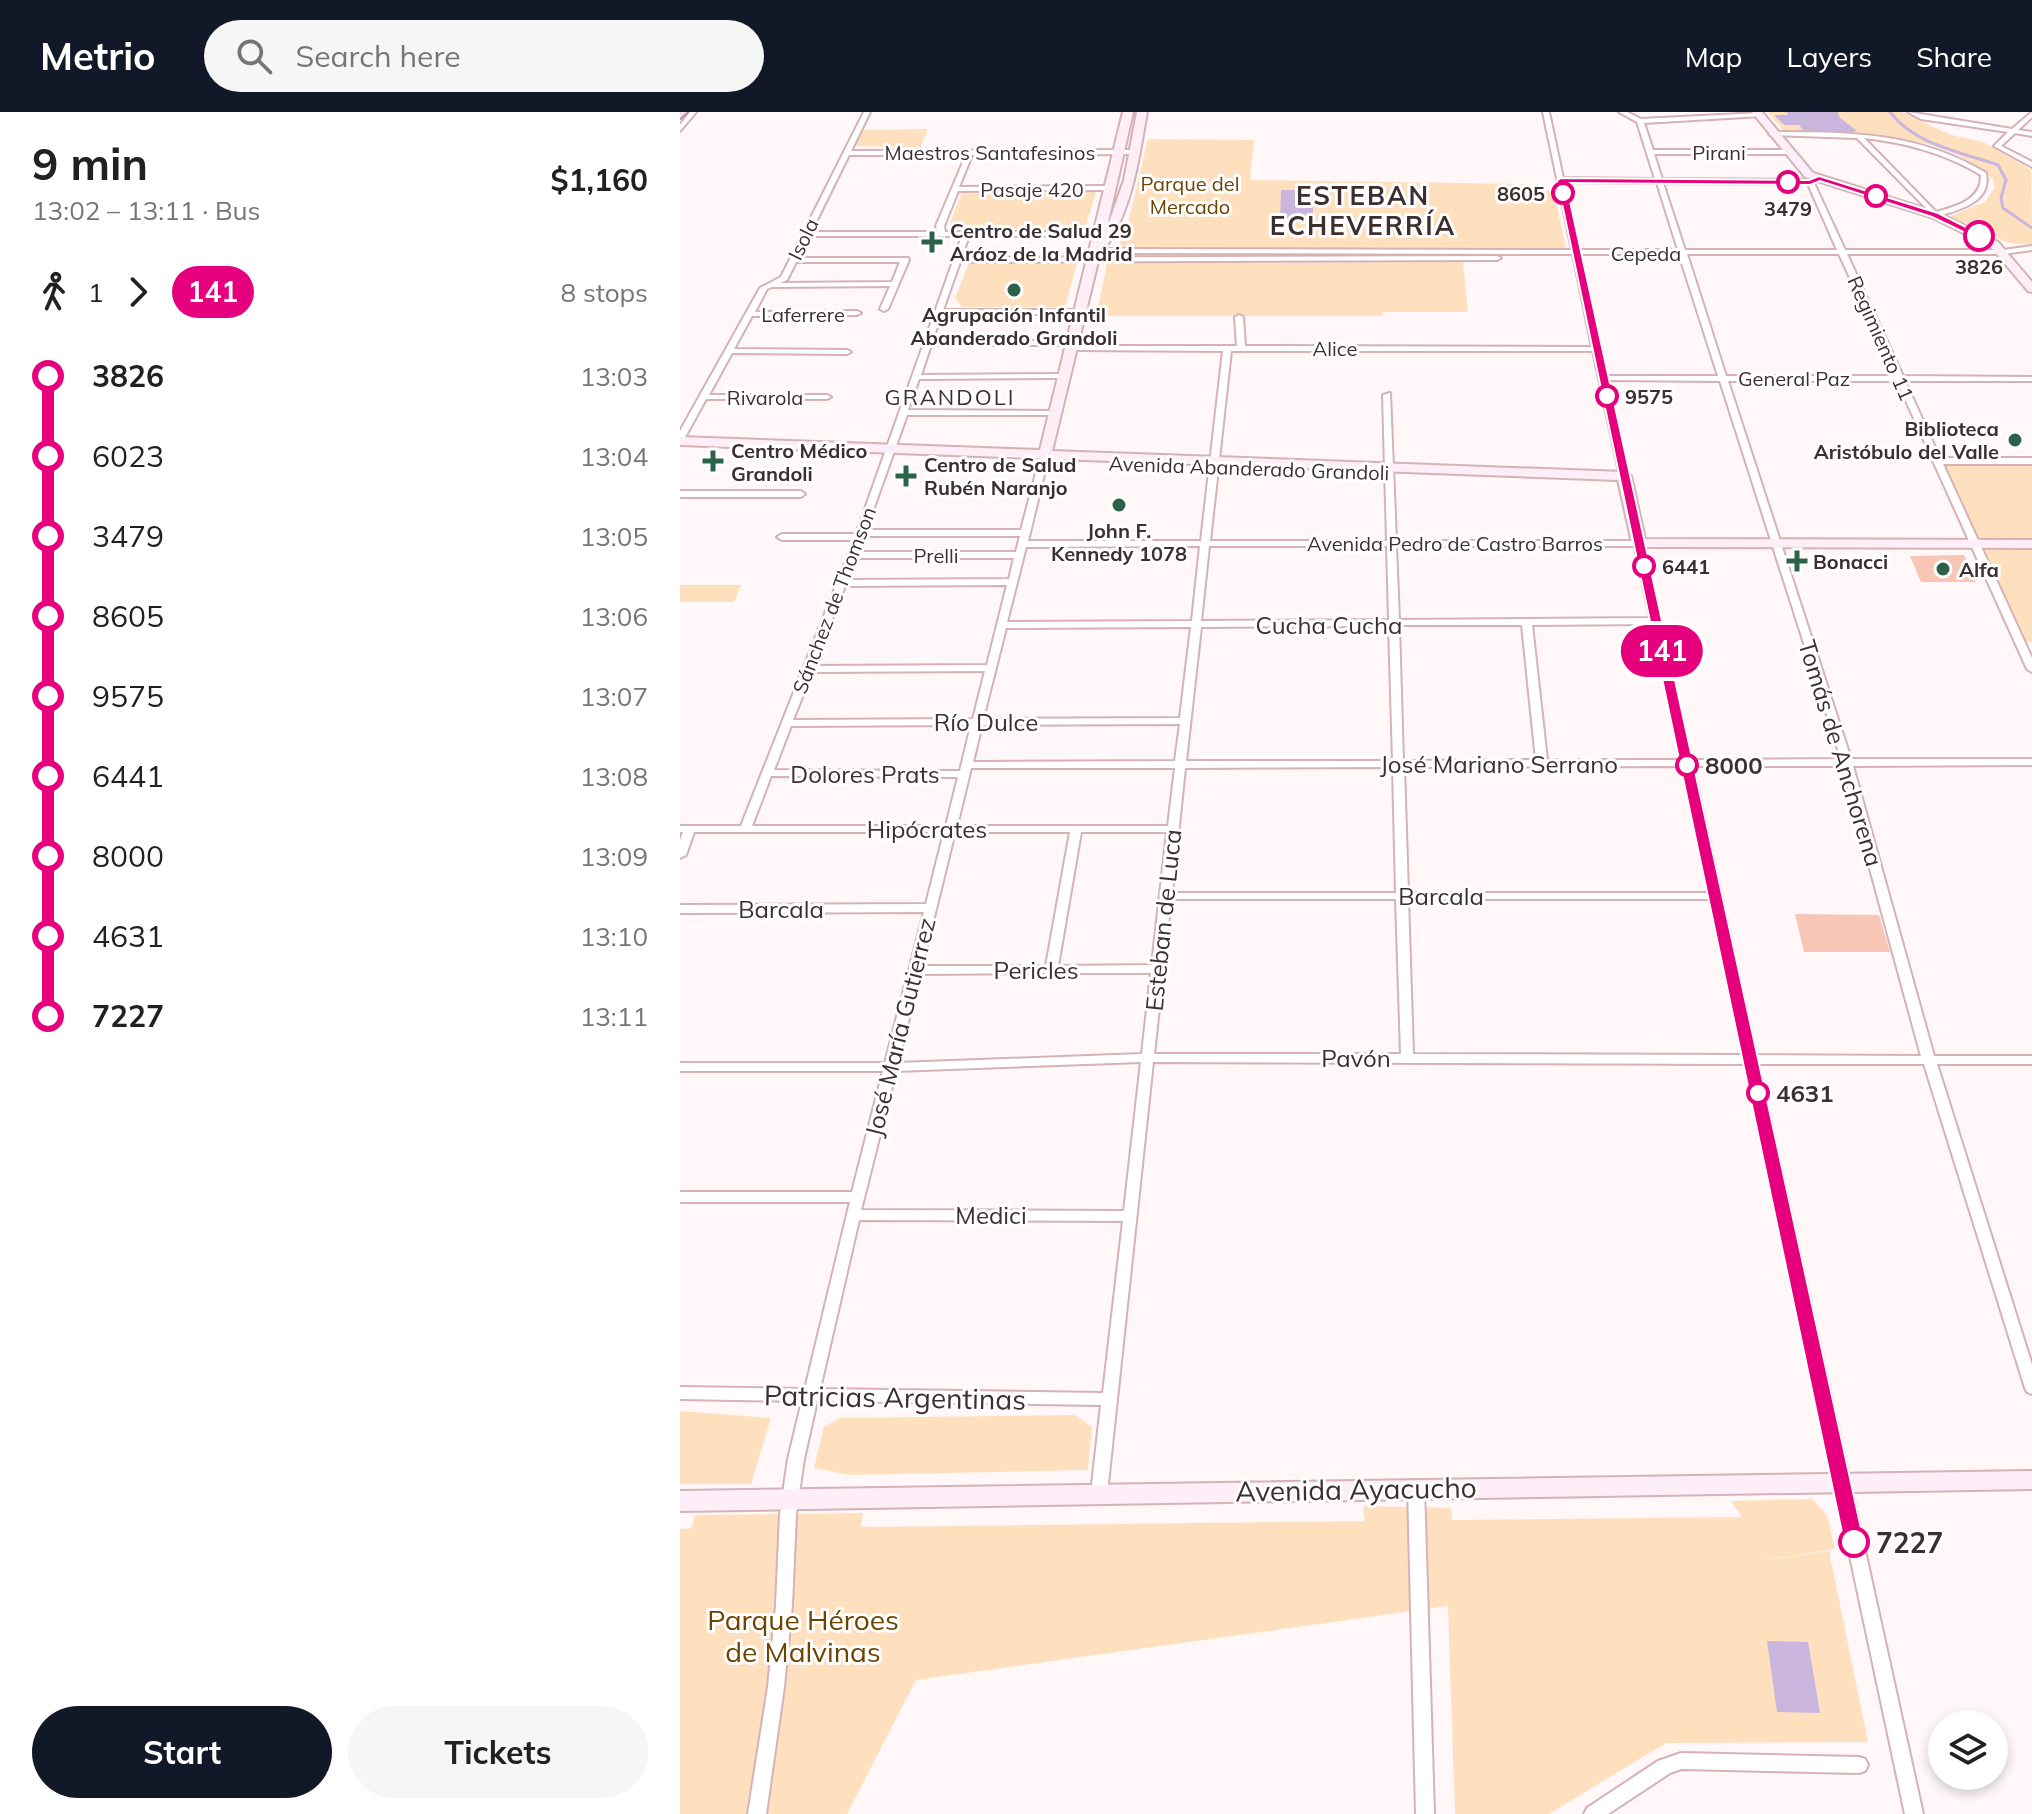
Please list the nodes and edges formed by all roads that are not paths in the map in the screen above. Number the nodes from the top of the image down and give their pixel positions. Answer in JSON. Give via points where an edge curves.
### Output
{"nodes":[{"id":1,"x":693,"y":112,"type":"edge"},
{"id":2,"x":867,"y":112,"type":"edge"},
{"id":3,"x":1128,"y":112,"type":"edge"},
{"id":4,"x":1142,"y":112,"type":"edge"},
{"id":5,"x":1546,"y":112,"type":"edge"},
{"id":6,"x":1622,"y":112,"type":"edge"},
{"id":7,"x":1911,"y":112,"type":"edge"},
{"id":8,"x":1758,"y":114,"type":"edge"},
{"id":9,"x":1924,"y":114,"type":"edge"},
{"id":10,"x":2032,"y":114,"type":"edge"},
{"id":11,"x":1640,"y":121,"type":"junction"},
{"id":12,"x":680,"y":129,"type":"edge"},
{"id":13,"x":2014,"y":132,"type":"junction"},
{"id":14,"x":1772,"y":134,"type":"junction"},
{"id":15,"x":2032,"y":134,"type":"edge"},
{"id":16,"x":1860,"y":138,"type":"junction"},
{"id":17,"x":970,"y":152,"type":"junction"},
{"id":18,"x":1119,"y":152,"type":"junction"},
{"id":19,"x":1133,"y":152,"type":"junction"},
{"id":20,"x":1650,"y":152,"type":"junction"},
{"id":21,"x":1788,"y":152,"type":"junction"},
{"id":22,"x":846,"y":153,"type":"junction"},
{"id":23,"x":2032,"y":165,"type":"edge"},
{"id":24,"x":1561,"y":180,"type":"junction"},
{"id":25,"x":1659,"y":180,"type":"junction"},
{"id":26,"x":1815,"y":180,"type":"junction"},
{"id":27,"x":1109,"y":188,"type":"junction"},
{"id":28,"x":955,"y":189,"type":"junction"},
{"id":29,"x":1935,"y":215,"type":"junction"},
{"id":30,"x":806,"y":234,"type":"junction"},
{"id":31,"x":942,"y":234,"type":"junction"},
{"id":32,"x":966,"y":234,"type":"junction"},
{"id":33,"x":1099,"y":234,"type":"junction"},
{"id":34,"x":2032,"y":248,"type":"edge"},
{"id":35,"x":2003,"y":252,"type":"junction"},
{"id":36,"x":1683,"y":253,"type":"junction"},
{"id":37,"x":1842,"y":253,"type":"junction"},
{"id":38,"x":1575,"y":254,"type":"junction"},
{"id":39,"x":1096,"y":256,"type":"junction"},
{"id":40,"x":794,"y":260,"type":"junction"},
{"id":41,"x":957,"y":260,"type":"junction"},
{"id":42,"x":894,"y":284,"type":"junction"},
{"id":43,"x":771,"y":285,"type":"junction"},
{"id":44,"x":2032,"y":289,"type":"edge"},
{"id":45,"x":884,"y":309,"type":"dead end"},
{"id":46,"x":938,"y":312,"type":"junction"},
{"id":47,"x":1082,"y":312,"type":"junction"},
{"id":48,"x":857,"y":313,"type":"dead end"},
{"id":49,"x":750,"y":314,"type":"junction"},
{"id":50,"x":1239,"y":317,"type":"dead end"},
{"id":51,"x":927,"y":343,"type":"junction"},
{"id":52,"x":1073,"y":346,"type":"junction"},
{"id":53,"x":1227,"y":347,"type":"junction"},
{"id":54,"x":1241,"y":347,"type":"junction"},
{"id":55,"x":1597,"y":349,"type":"junction"},
{"id":56,"x":729,"y":351,"type":"junction"},
{"id":57,"x":847,"y":352,"type":"dead end"},
{"id":58,"x":1065,"y":376,"type":"junction"},
{"id":59,"x":915,"y":377,"type":"junction"},
{"id":60,"x":1603,"y":378,"type":"junction"},
{"id":61,"x":1723,"y":378,"type":"junction"},
{"id":62,"x":1899,"y":379,"type":"junction"},
{"id":63,"x":2032,"y":379,"type":"edge"},
{"id":64,"x":1387,"y":395,"type":"dead end"},
{"id":65,"x":704,"y":397,"type":"junction"},
{"id":66,"x":827,"y":397,"type":"dead end"},
{"id":67,"x":903,"y":412,"type":"junction"},
{"id":68,"x":1056,"y":413,"type":"junction"},
{"id":69,"x":680,"y":442,"type":"edge"},
{"id":70,"x":889,"y":452,"type":"junction"},
{"id":71,"x":1044,"y":457,"type":"junction"},
{"id":72,"x":1937,"y":461,"type":"junction"},
{"id":73,"x":2032,"y":461,"type":"edge"},
{"id":74,"x":1214,"y":464,"type":"junction"},
{"id":75,"x":1390,"y":470,"type":"junction"},
{"id":76,"x":1625,"y":479,"type":"junction"},
{"id":77,"x":680,"y":494,"type":"edge"},
{"id":78,"x":801,"y":494,"type":"dead end"},
{"id":79,"x":860,"y":535,"type":"junction"},
{"id":80,"x":782,"y":537,"type":"dead end"},
{"id":81,"x":1024,"y":538,"type":"junction"},
{"id":82,"x":1392,"y":542,"type":"junction"},
{"id":83,"x":1205,"y":543,"type":"junction"},
{"id":84,"x":1639,"y":543,"type":"junction"},
{"id":85,"x":1777,"y":543,"type":"junction"},
{"id":86,"x":1974,"y":544,"type":"junction"},
{"id":87,"x":2032,"y":544,"type":"edge"},
{"id":88,"x":852,"y":555,"type":"junction"},
{"id":89,"x":1020,"y":555,"type":"junction"},
{"id":90,"x":1013,"y":582,"type":"junction"},
{"id":91,"x":841,"y":583,"type":"junction"},
{"id":92,"x":1656,"y":621,"type":"junction"},
{"id":93,"x":1527,"y":623,"type":"junction"},
{"id":94,"x":1002,"y":625,"type":"junction"},
{"id":95,"x":1196,"y":625,"type":"junction"},
{"id":96,"x":1395,"y":625,"type":"junction"},
{"id":97,"x":2019,"y":642,"type":"junction"},
{"id":98,"x":2032,"y":642,"type":"edge"},
{"id":99,"x":991,"y":668,"type":"junction"},
{"id":100,"x":808,"y":669,"type":"junction"},
{"id":101,"x":2032,"y":669,"type":"edge"},
{"id":102,"x":1185,"y":721,"type":"junction"},
{"id":103,"x":977,"y":722,"type":"junction"},
{"id":104,"x":787,"y":723,"type":"junction"},
{"id":105,"x":2032,"y":762,"type":"edge"},
{"id":106,"x":1847,"y":763,"type":"junction"},
{"id":107,"x":1181,"y":764,"type":"junction"},
{"id":108,"x":1399,"y":764,"type":"junction"},
{"id":109,"x":1542,"y":764,"type":"junction"},
{"id":110,"x":1687,"y":764,"type":"junction"},
{"id":111,"x":965,"y":770,"type":"junction"},
{"id":112,"x":767,"y":773,"type":"junction"},
{"id":113,"x":685,"y":829,"type":"edge"},
{"id":114,"x":745,"y":829,"type":"junction"},
{"id":115,"x":950,"y":829,"type":"junction"},
{"id":116,"x":1076,"y":829,"type":"junction"},
{"id":117,"x":1174,"y":829,"type":"junction"},
{"id":118,"x":680,"y":855,"type":"edge"},
{"id":119,"x":1166,"y":896,"type":"junction"},
{"id":120,"x":1715,"y":896,"type":"junction"},
{"id":121,"x":1402,"y":897,"type":"junction"},
{"id":122,"x":930,"y":908,"type":"junction"},
{"id":123,"x":680,"y":909,"type":"edge"},
{"id":124,"x":1158,"y":969,"type":"junction"},
{"id":125,"x":915,"y":970,"type":"junction"},
{"id":126,"x":1051,"y":970,"type":"junction"},
{"id":127,"x":1148,"y":1058,"type":"junction"},
{"id":128,"x":1407,"y":1058,"type":"junction"},
{"id":129,"x":1751,"y":1059,"type":"junction"},
{"id":130,"x":1929,"y":1060,"type":"junction"},
{"id":131,"x":2032,"y":1060,"type":"edge"},
{"id":132,"x":680,"y":1067,"type":"edge"},
{"id":133,"x":891,"y":1067,"type":"junction"},
{"id":134,"x":680,"y":1197,"type":"edge"},
{"id":135,"x":857,"y":1197,"type":"junction"},
{"id":136,"x":853,"y":1215,"type":"junction"},
{"id":137,"x":1130,"y":1216,"type":"junction"},
{"id":138,"x":2032,"y":1388,"type":"edge"},
{"id":139,"x":680,"y":1393,"type":"edge"},
{"id":140,"x":811,"y":1396,"type":"junction"},
{"id":141,"x":1110,"y":1399,"type":"junction"},
{"id":142,"x":2032,"y":1480,"type":"edge"},
{"id":143,"x":1841,"y":1482,"type":"junction"},
{"id":144,"x":1416,"y":1487,"type":"junction"},
{"id":145,"x":1099,"y":1493,"type":"junction"},
{"id":146,"x":790,"y":1499,"type":"junction"},
{"id":147,"x":680,"y":1501,"type":"edge"},
{"id":148,"x":1859,"y":1765,"type":"dead end"},
{"id":149,"x":757,"y":1814,"type":"edge"},
{"id":150,"x":1425,"y":1814,"type":"edge"},
{"id":151,"x":1593,"y":1814,"type":"edge"},
{"id":152,"x":1914,"y":1814,"type":"edge"}],
"edges":[{"from":1,"to":12,"type":"street"},
{"from":2,"to":22,"type":"street","name":"Isola"},
{"from":3,"to":18,"type":"street","name":"José María Gutierrez"},
{"from":4,"to":19,"type":"street","name":"José María Gutierrez"},
{"from":5,"to":24,"type":"street"},
{"from":6,"to":11,"type":"street"},
{"from":7,"to":9,"type":"street"},
{"from":8,"to":11,"type":"street"},
{"from":8,"to":14,"type":"street"},
{"from":9,"to":13,"type":"street"},
{"from":10,"to":13,"type":"street"},
{"from":11,"to":20,"type":"street","name":"Tomás de Anchorena"},
{"from":13,"to":15,"type":"street"},
{"from":13,"to":23,"type":"street","via":[[1997,146]]},
{"from":14,"to":16,"type":"street"},
{"from":14,"to":21,"type":"street"},
{"from":16,"to":29,"type":"street"},
{"from":16,"to":29,"type":"street","via":[[1929,148],[1984,174],[1981,194]]},
{"from":17,"to":18,"type":"street","name":"Maestros Santafesinos"},
{"from":17,"to":22,"type":"street","name":"Maestros Santafesinos"},
{"from":17,"to":28,"type":"street"},
{"from":18,"to":19,"type":"street","name":"Maestros Santafesinos"},
{"from":18,"to":27,"type":"street","name":"José María Gutierrez"},
{"from":19,"to":39,"type":"street","name":"José María Gutierrez","via":[[1110,235]]},
{"from":20,"to":21,"type":"street","name":"Pirani"},
{"from":20,"to":25,"type":"street","name":"Tomás de Anchorena"},
{"from":21,"to":26,"type":"street"},
{"from":22,"to":30,"type":"street","name":"Isola"},
{"from":24,"to":25,"type":"street"},
{"from":24,"to":38,"type":"street"},
{"from":25,"to":26,"type":"street"},
{"from":25,"to":36,"type":"street","name":"Tomás de Anchorena"},
{"from":26,"to":29,"type":"street"},
{"from":26,"to":37,"type":"street","name":"Regimiento 11"},
{"from":27,"to":28,"type":"street","name":"Pasaje 420"},
{"from":27,"to":33,"type":"street","name":"José María Gutierrez"},
{"from":28,"to":31,"type":"street","via":[[940,226]]},
{"from":29,"to":35,"type":"street"},
{"from":30,"to":31,"type":"street"},
{"from":30,"to":40,"type":"street","name":"Isola"},
{"from":31,"to":32,"type":"street"},
{"from":32,"to":33,"type":"street"},
{"from":32,"to":41,"type":"street","name":"Sánchez de Thomson"},
{"from":33,"to":39,"type":"street","name":"José María Gutierrez"},
{"from":34,"to":35,"type":"street","name":"Cepeda"},
{"from":35,"to":37,"type":"street","name":"Cepeda"},
{"from":35,"to":44,"type":"street"},
{"from":36,"to":37,"type":"street","name":"Cepeda"},
{"from":36,"to":38,"type":"street","name":"Cepeda"},
{"from":36,"to":61,"type":"street","name":"Tomás de Anchorena"},
{"from":37,"to":62,"type":"street","name":"Regimiento 11"},
{"from":38,"to":39,"type":"street","name":"Cepeda"},
{"from":38,"to":55,"type":"street"},
{"from":39,"to":41,"type":"street","name":"Cepeda"},
{"from":39,"to":47,"type":"street","name":"José María Gutierrez"},
{"from":40,"to":42,"type":"street","via":[[905,260]]},
{"from":40,"to":43,"type":"street","name":"Isola","via":[[784,278]]},
{"from":41,"to":46,"type":"street","name":"Sánchez de Thomson"},
{"from":42,"to":43,"type":"street"},
{"from":42,"to":45,"type":"street"},
{"from":43,"to":49,"type":"street","name":"Isola"},
{"from":46,"to":47,"type":"street"},
{"from":46,"to":51,"type":"street","name":"Sánchez de Thomson"},
{"from":47,"to":52,"type":"street","name":"José María Gutierrez"},
{"from":48,"to":49,"type":"street","name":"Laferrere"},
{"from":49,"to":56,"type":"street","name":"Isola"},
{"from":50,"to":54,"type":"street"},
{"from":51,"to":52,"type":"street","name":"Alice"},
{"from":51,"to":59,"type":"street","name":"Sánchez de Thomson"},
{"from":52,"to":53,"type":"street","name":"Alice"},
{"from":52,"to":58,"type":"street","name":"José María Gutierrez"},
{"from":53,"to":54,"type":"street","name":"Alice"},
{"from":53,"to":74,"type":"street","name":"Esteban de Luca"},
{"from":54,"to":55,"type":"street","name":"Alice"},
{"from":55,"to":60,"type":"street"},
{"from":56,"to":57,"type":"street"},
{"from":56,"to":65,"type":"street","name":"Isola"},
{"from":58,"to":59,"type":"street"},
{"from":58,"to":68,"type":"street","name":"José María Gutierrez"},
{"from":59,"to":67,"type":"street","name":"Sánchez de Thomson"},
{"from":60,"to":61,"type":"street","name":"General Paz"},
{"from":60,"to":76,"type":"street"},
{"from":61,"to":62,"type":"street","name":"General Paz"},
{"from":61,"to":85,"type":"street","name":"Tomás de Anchorena"},
{"from":62,"to":63,"type":"street","name":"General Paz"},
{"from":62,"to":72,"type":"street","name":"Regimiento 11"},
{"from":64,"to":75,"type":"street"},
{"from":65,"to":66,"type":"street","name":"Rivarola"},
{"from":65,"to":69,"type":"street","name":"Isola"},
{"from":67,"to":68,"type":"street"},
{"from":67,"to":70,"type":"street","name":"Sánchez de Thomson"},
{"from":68,"to":71,"type":"street","name":"José María Gutierrez"},
{"from":69,"to":70,"type":"street","name":"Avenida Abanderado Grandoli"},
{"from":70,"to":71,"type":"street","name":"Avenida Abanderado Grandoli"},
{"from":70,"to":79,"type":"street","name":"Sánchez de Thomson"},
{"from":71,"to":74,"type":"street","name":"Avenida Abanderado Grandoli"},
{"from":71,"to":81,"type":"street","name":"José María Gutierrez"},
{"from":72,"to":73,"type":"street"},
{"from":72,"to":86,"type":"street","name":"Regimiento 11"},
{"from":74,"to":75,"type":"street","name":"Avenida Abanderado Grandoli"},
{"from":74,"to":83,"type":"street","name":"Esteban de Luca"},
{"from":75,"to":76,"type":"street","name":"Avenida Abanderado Grandoli"},
{"from":75,"to":82,"type":"street"},
{"from":76,"to":84,"type":"street"},
{"from":77,"to":78,"type":"street"},
{"from":79,"to":80,"type":"street","name":"Avenida Pedro de Castro Barros"},
{"from":79,"to":81,"type":"street","name":"Avenida Pedro de Castro Barros"},
{"from":79,"to":88,"type":"street","name":"Sánchez de Thomson"},
{"from":81,"to":83,"type":"street","name":"Avenida Pedro de Castro Barros"},
{"from":81,"to":89,"type":"street","name":"José María Gutierrez"},
{"from":82,"to":83,"type":"street","name":"Avenida Pedro de Castro Barros"},
{"from":82,"to":84,"type":"street","name":"Avenida Pedro de Castro Barros"},
{"from":82,"to":96,"type":"street"},
{"from":83,"to":95,"type":"street","name":"Esteban de Luca"},
{"from":84,"to":85,"type":"street","name":"Avenida Pedro de Castro Barros"},
{"from":84,"to":92,"type":"street"},
{"from":85,"to":86,"type":"street","name":"Avenida Pedro de Castro Barros"},
{"from":85,"to":106,"type":"street","name":"Tomás de Anchorena"},
{"from":86,"to":87,"type":"street","name":"Avenida Pedro de Castro Barros"},
{"from":86,"to":97,"type":"street","name":"Regimiento 11"},
{"from":88,"to":89,"type":"street","name":"Prelli"},
{"from":88,"to":91,"type":"street","name":"Sánchez de Thomson"},
{"from":89,"to":90,"type":"street","name":"José María Gutierrez"},
{"from":90,"to":91,"type":"street"},
{"from":90,"to":94,"type":"street","name":"José María Gutierrez"},
{"from":91,"to":100,"type":"street","name":"Sánchez de Thomson"},
{"from":92,"to":93,"type":"street","name":"Cucha Cucha"},
{"from":92,"to":110,"type":"street"},
{"from":93,"to":96,"type":"street","name":"Cucha Cucha"},
{"from":93,"to":109,"type":"street"},
{"from":94,"to":95,"type":"street","name":"Cucha Cucha"},
{"from":94,"to":99,"type":"street","name":"José María Gutierrez"},
{"from":95,"to":96,"type":"street","name":"Cucha Cucha"},
{"from":95,"to":102,"type":"street","name":"Esteban de Luca"},
{"from":96,"to":108,"type":"street"},
{"from":97,"to":98,"type":"street"},
{"from":97,"to":101,"type":"street","name":"Regimiento 11"},
{"from":99,"to":100,"type":"street"},
{"from":99,"to":103,"type":"street","name":"José María Gutierrez"},
{"from":100,"to":104,"type":"street","name":"Sánchez de Thomson"},
{"from":102,"to":103,"type":"street","name":"Río Dulce"},
{"from":102,"to":107,"type":"street","name":"Esteban de Luca"},
{"from":103,"to":104,"type":"street","name":"Río Dulce"},
{"from":103,"to":111,"type":"street","name":"José María Gutierrez"},
{"from":104,"to":112,"type":"street","name":"Sánchez de Thomson"},
{"from":105,"to":106,"type":"street","name":"José Mariano Serrano"},
{"from":106,"to":110,"type":"street","name":"José Mariano Serrano"},
{"from":106,"to":130,"type":"street","name":"Tomás de Anchorena"},
{"from":107,"to":108,"type":"street","name":"José Mariano Serrano"},
{"from":107,"to":111,"type":"street","name":"José Mariano Serrano"},
{"from":107,"to":117,"type":"street","name":"Esteban de Luca"},
{"from":108,"to":109,"type":"street","name":"José Mariano Serrano"},
{"from":108,"to":121,"type":"street"},
{"from":109,"to":110,"type":"street","name":"José Mariano Serrano"},
{"from":110,"to":120,"type":"street"},
{"from":111,"to":112,"type":"street","name":"Dolores Prats"},
{"from":111,"to":115,"type":"street","name":"José María Gutierrez"},
{"from":112,"to":114,"type":"street","name":"Sánchez de Thomson"},
{"from":113,"to":114,"type":"street","name":"Hipócrates"},
{"from":113,"to":118,"type":"street"},
{"from":114,"to":115,"type":"street","name":"Hipócrates"},
{"from":115,"to":116,"type":"street","name":"Hipócrates"},
{"from":115,"to":122,"type":"street","name":"José María Gutierrez"},
{"from":116,"to":117,"type":"street","name":"Hipócrates"},
{"from":116,"to":126,"type":"street"},
{"from":117,"to":119,"type":"street","name":"Esteban de Luca"},
{"from":119,"to":121,"type":"street","name":"Barcala"},
{"from":119,"to":124,"type":"street","name":"Esteban de Luca"},
{"from":120,"to":121,"type":"street","name":"Barcala"},
{"from":120,"to":129,"type":"street"},
{"from":121,"to":128,"type":"street"},
{"from":122,"to":123,"type":"street","name":"Barcala"},
{"from":122,"to":125,"type":"street","name":"José María Gutierrez"},
{"from":124,"to":126,"type":"street","name":"Pericles"},
{"from":124,"to":127,"type":"street","name":"Esteban de Luca"},
{"from":125,"to":126,"type":"street","name":"Pericles"},
{"from":125,"to":133,"type":"street","name":"José María Gutierrez"},
{"from":127,"to":128,"type":"street","name":"Pavón"},
{"from":127,"to":133,"type":"street","name":"Pavón"},
{"from":127,"to":137,"type":"street","name":"Esteban de Luca"},
{"from":128,"to":129,"type":"street","name":"Pavón"},
{"from":129,"to":130,"type":"street","name":"Pavón"},
{"from":129,"to":143,"type":"street"},
{"from":130,"to":131,"type":"street","name":"Pavón"},
{"from":130,"to":138,"type":"street","name":"Tomás de Anchorena"},
{"from":132,"to":133,"type":"street","name":"Pavón"},
{"from":133,"to":135,"type":"street","name":"José María Gutierrez"},
{"from":134,"to":135,"type":"street"},
{"from":135,"to":136,"type":"street","name":"José María Gutierrez"},
{"from":136,"to":137,"type":"street","name":"Medici"},
{"from":136,"to":140,"type":"street","name":"José María Gutierrez"},
{"from":137,"to":141,"type":"street","name":"Esteban de Luca"},
{"from":139,"to":140,"type":"street","name":"Patricias Argentinas"},
{"from":140,"to":141,"type":"street","name":"Patricias Argentinas"},
{"from":140,"to":146,"type":"street","name":"José María Gutierrez"},
{"from":141,"to":145,"type":"street","name":"Esteban de Luca"},
{"from":142,"to":143,"type":"street","name":"Avenida Ayacucho"},
{"from":143,"to":144,"type":"street","name":"Avenida Ayacucho"},
{"from":143,"to":152,"type":"street"},
{"from":144,"to":145,"type":"street","name":"Avenida Ayacucho"},
{"from":144,"to":150,"type":"street"},
{"from":145,"to":146,"type":"street","name":"Avenida Ayacucho"},
{"from":146,"to":147,"type":"street","name":"Avenida Ayacucho"},
{"from":146,"to":149,"type":"street","name":"José María Gutierrez","via":[[776,1687]]},
{"from":148,"to":151,"type":"street","via":[[1681,1761]]}]}
